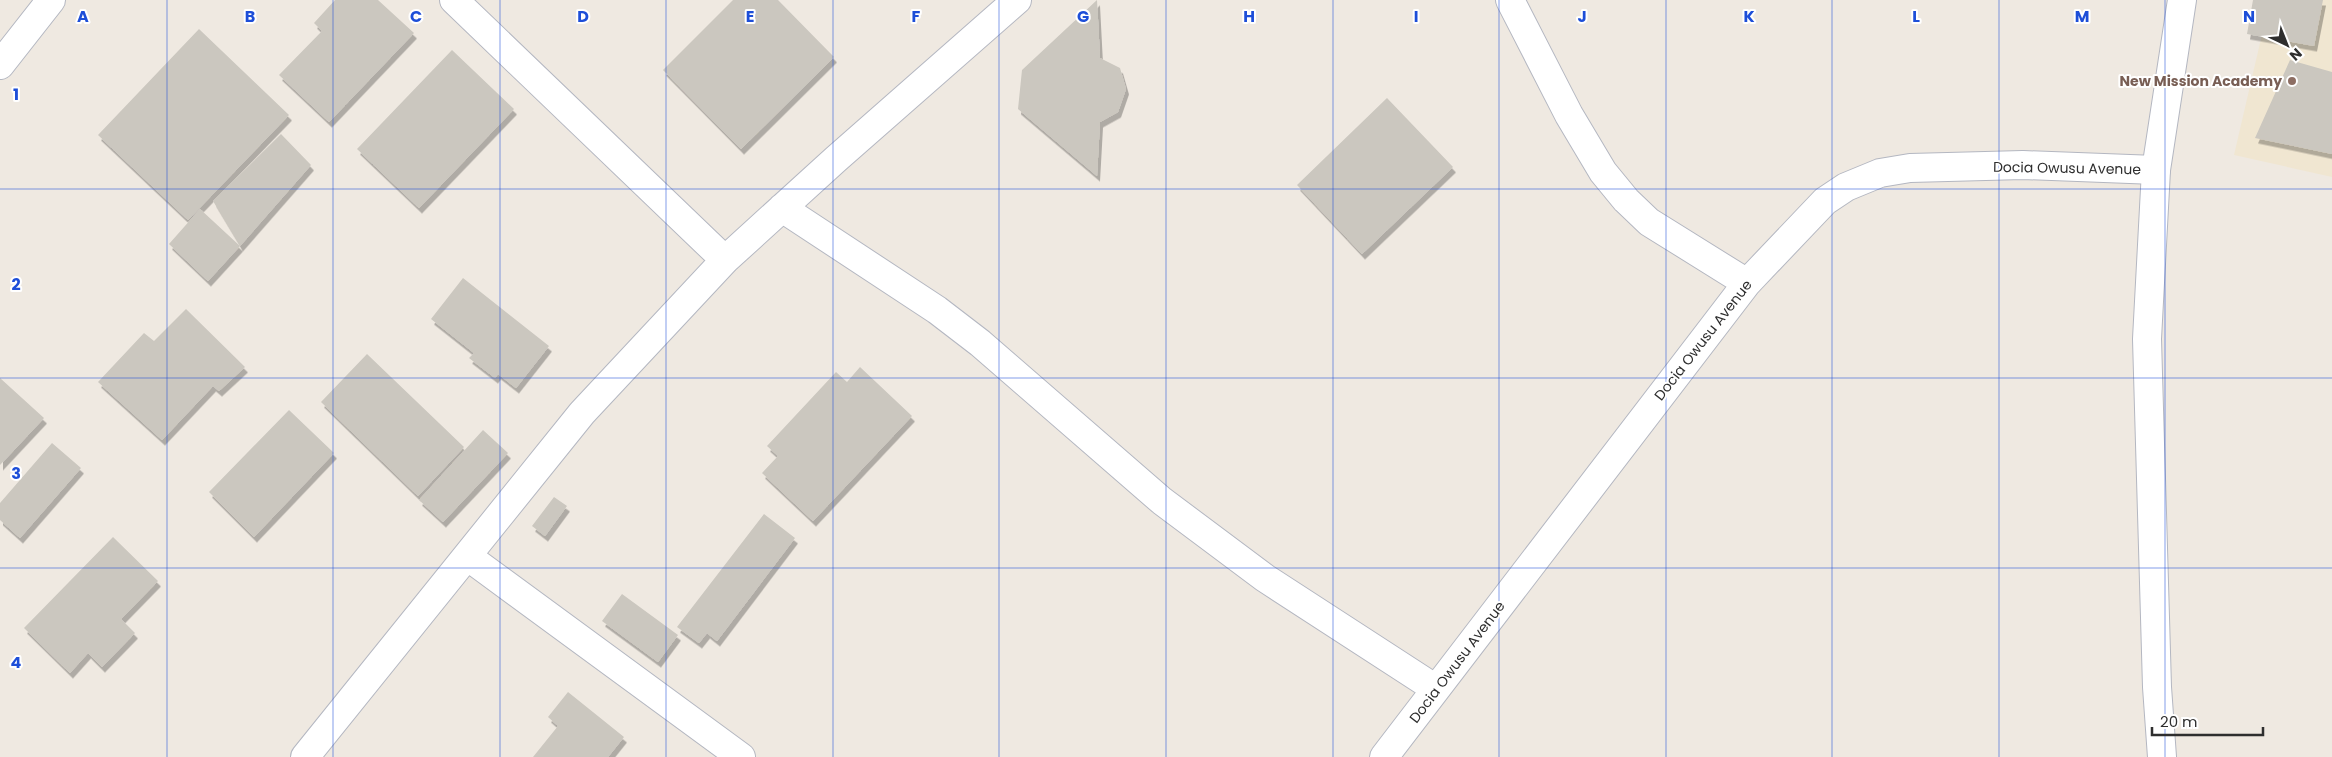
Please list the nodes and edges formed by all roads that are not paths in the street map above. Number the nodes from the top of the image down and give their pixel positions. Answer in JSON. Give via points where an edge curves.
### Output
{"nodes":[{"id":1,"x":51,"y":0,"type":"edge"},
{"id":2,"x":454,"y":0,"type":"edge"},
{"id":3,"x":1017,"y":0,"type":"edge"},
{"id":4,"x":1510,"y":0,"type":"edge"},
{"id":5,"x":2182,"y":0,"type":"edge"},
{"id":6,"x":0,"y":65,"type":"edge"},
{"id":7,"x":2156,"y":170,"type":"junction"},
{"id":8,"x":782,"y":208,"type":"junction"},
{"id":9,"x":725,"y":260,"type":"junction"},
{"id":10,"x":1747,"y":283,"type":"junction"},
{"id":11,"x":467,"y":556,"type":"junction"},
{"id":12,"x":1436,"y":689,"type":"junction"},
{"id":13,"x":305,"y":757,"type":"edge"},
{"id":14,"x":741,"y":757,"type":"edge"},
{"id":15,"x":1384,"y":757,"type":"edge"},
{"id":16,"x":2162,"y":757,"type":"edge"}],
"edges":[{"from":1,"to":6,"type":"street"},
{"from":2,"to":9,"type":"street"},
{"from":3,"to":8,"type":"street"},
{"from":4,"to":10,"type":"street","via":[[1569,115],[1603,172],[1626,200],[1649,222]]},
{"from":5,"to":7,"type":"street"},
{"from":7,"to":10,"type":"street","name":"Docia Owusu Avenue","via":[[2023,165],[1910,168],[1880,173],[1846,187],[1825,201]]},
{"from":7,"to":16,"type":"street","via":[[2147,339],[2156,678]]},
{"from":8,"to":9,"type":"street"},
{"from":8,"to":12,"type":"street","via":[[937,310],[980,343],[1162,501],[1266,578]]},
{"from":9,"to":11,"type":"street","via":[[582,413]]},
{"from":10,"to":12,"type":"street","name":"Docia Owusu Avenue"},
{"from":11,"to":13,"type":"street"},
{"from":11,"to":14,"type":"street"},
{"from":12,"to":15,"type":"street","name":"Docia Owusu Avenue"}]}
